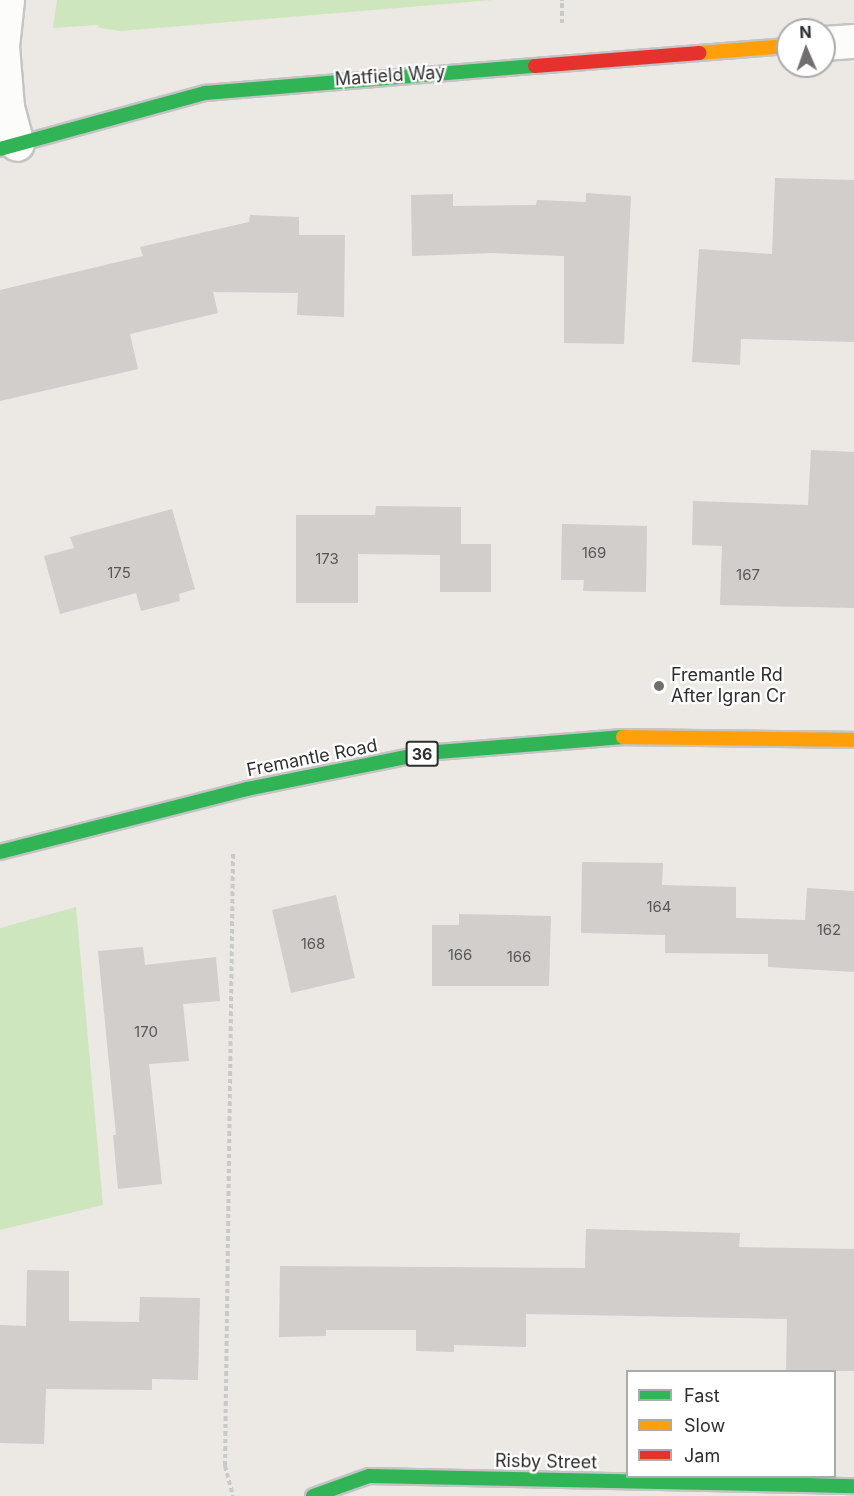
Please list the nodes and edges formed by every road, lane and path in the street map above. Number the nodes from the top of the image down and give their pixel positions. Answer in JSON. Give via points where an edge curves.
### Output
{"nodes":[{"id":1,"x":7,"y":0,"type":"edge"},
{"id":2,"x":562,"y":0,"type":"edge"},
{"id":3,"x":562,"y":32,"type":"dead end"},
{"id":4,"x":854,"y":41,"type":"edge"},
{"id":5,"x":836,"y":42,"type":"edge"},
{"id":6,"x":776,"y":47,"type":"edge"},
{"id":7,"x":8,"y":147,"type":"edge"},
{"id":8,"x":854,"y":740,"type":"edge"},
{"id":9,"x":0,"y":852,"type":"edge"},
{"id":10,"x":233,"y":854,"type":"dead end"},
{"id":11,"x":854,"y":1486,"type":"edge"},
{"id":12,"x":233,"y":1496,"type":"edge"},
{"id":13,"x":313,"y":1496,"type":"edge"}],
"edges":[{"from":1,"to":7,"type":"street","via":[[2,46]]},
{"from":2,"to":3,"type":"path"},
{"from":4,"to":5,"type":"street"},
{"from":6,"to":7,"type":"street","name":"Matfield Way","via":[[205,93]]},
{"from":8,"to":9,"type":"street","name":"Fremantle Road","number":"36","via":[[627,737],[425,753],[247,789]]},
{"from":10,"to":12,"type":"path","via":[[225,1466]]},
{"from":11,"to":13,"type":"street","name":"Risby Street","via":[[369,1476]]}]}
